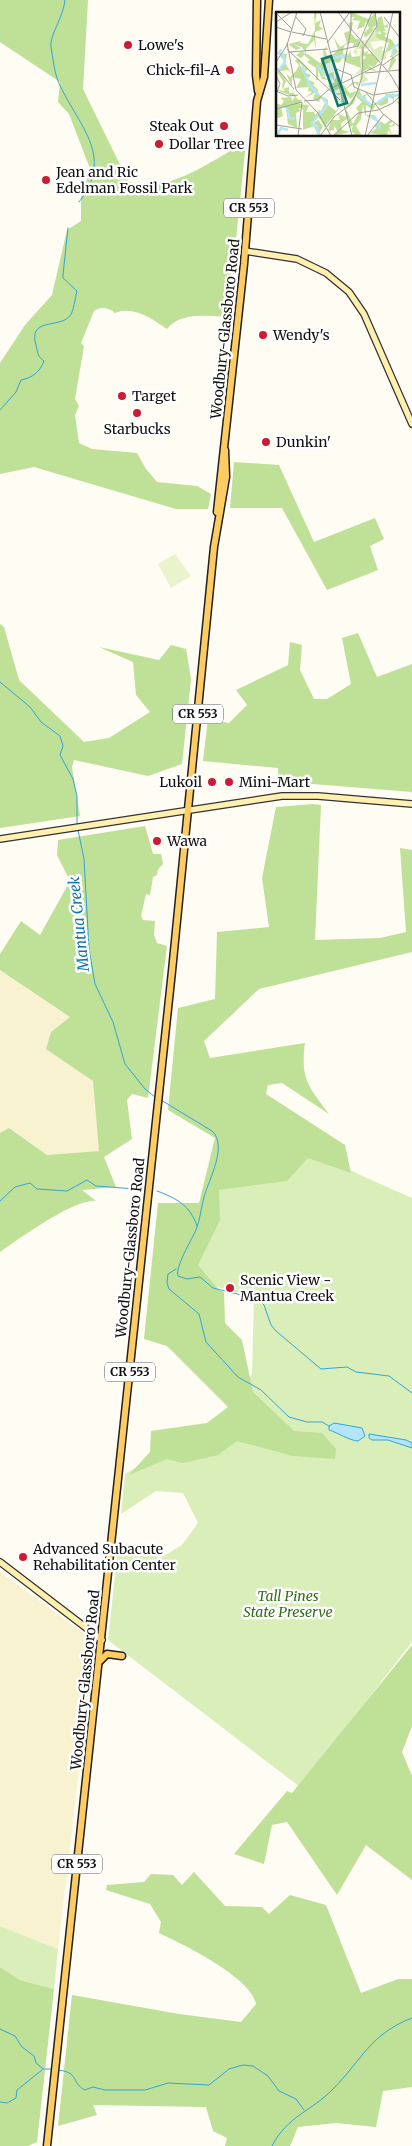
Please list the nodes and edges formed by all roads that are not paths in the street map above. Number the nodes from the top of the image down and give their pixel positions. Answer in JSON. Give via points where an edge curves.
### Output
{"nodes":[{"id":1,"x":258,"y":0,"type":"edge"},
{"id":2,"x":269,"y":0,"type":"edge"},
{"id":3,"x":258,"y":92,"type":"junction"},
{"id":4,"x":245,"y":251,"type":"junction"},
{"id":5,"x":412,"y":424,"type":"edge"},
{"id":6,"x":412,"y":804,"type":"edge"},
{"id":7,"x":189,"y":810,"type":"junction"},
{"id":8,"x":0,"y":839,"type":"edge"},
{"id":9,"x":0,"y":1562,"type":"edge"},
{"id":10,"x":102,"y":1640,"type":"junction"},
{"id":11,"x":122,"y":1656,"type":"dead end"},
{"id":12,"x":99,"y":1662,"type":"junction"},
{"id":13,"x":47,"y":2146,"type":"edge"}],
"edges":[{"from":1,"to":3,"type":"main road","name":"Woodbury-Glassboro Road","number":"CR 553"},
{"from":2,"to":3,"type":"main road","name":"Woodbury-Glassboro Road","number":"CR 553","via":[[264,76]]},
{"from":3,"to":4,"type":"main road","name":"Woodbury-Glassboro Road","number":"CR 553"},
{"from":4,"to":5,"type":"main road","via":[[297,259],[326,273],[349,292],[364,314]]},
{"from":4,"to":7,"type":"main road","name":"Woodbury-Glassboro Road","number":"CR 553","via":[[225,450],[218,488]]},
{"from":6,"to":7,"type":"main road","via":[[300,795]]},
{"from":7,"to":8,"type":"main road"},
{"from":7,"to":10,"type":"main road","name":"Woodbury-Glassboro Road","number":"CR 553"},
{"from":9,"to":10,"type":"main road"},
{"from":10,"to":12,"type":"main road","name":"Woodbury-Glassboro Road","number":"CR 553"},
{"from":11,"to":12,"type":"main road","via":[[107,1654]]},
{"from":12,"to":13,"type":"main road","name":"Woodbury-Glassboro Road","number":"CR 553"}]}
